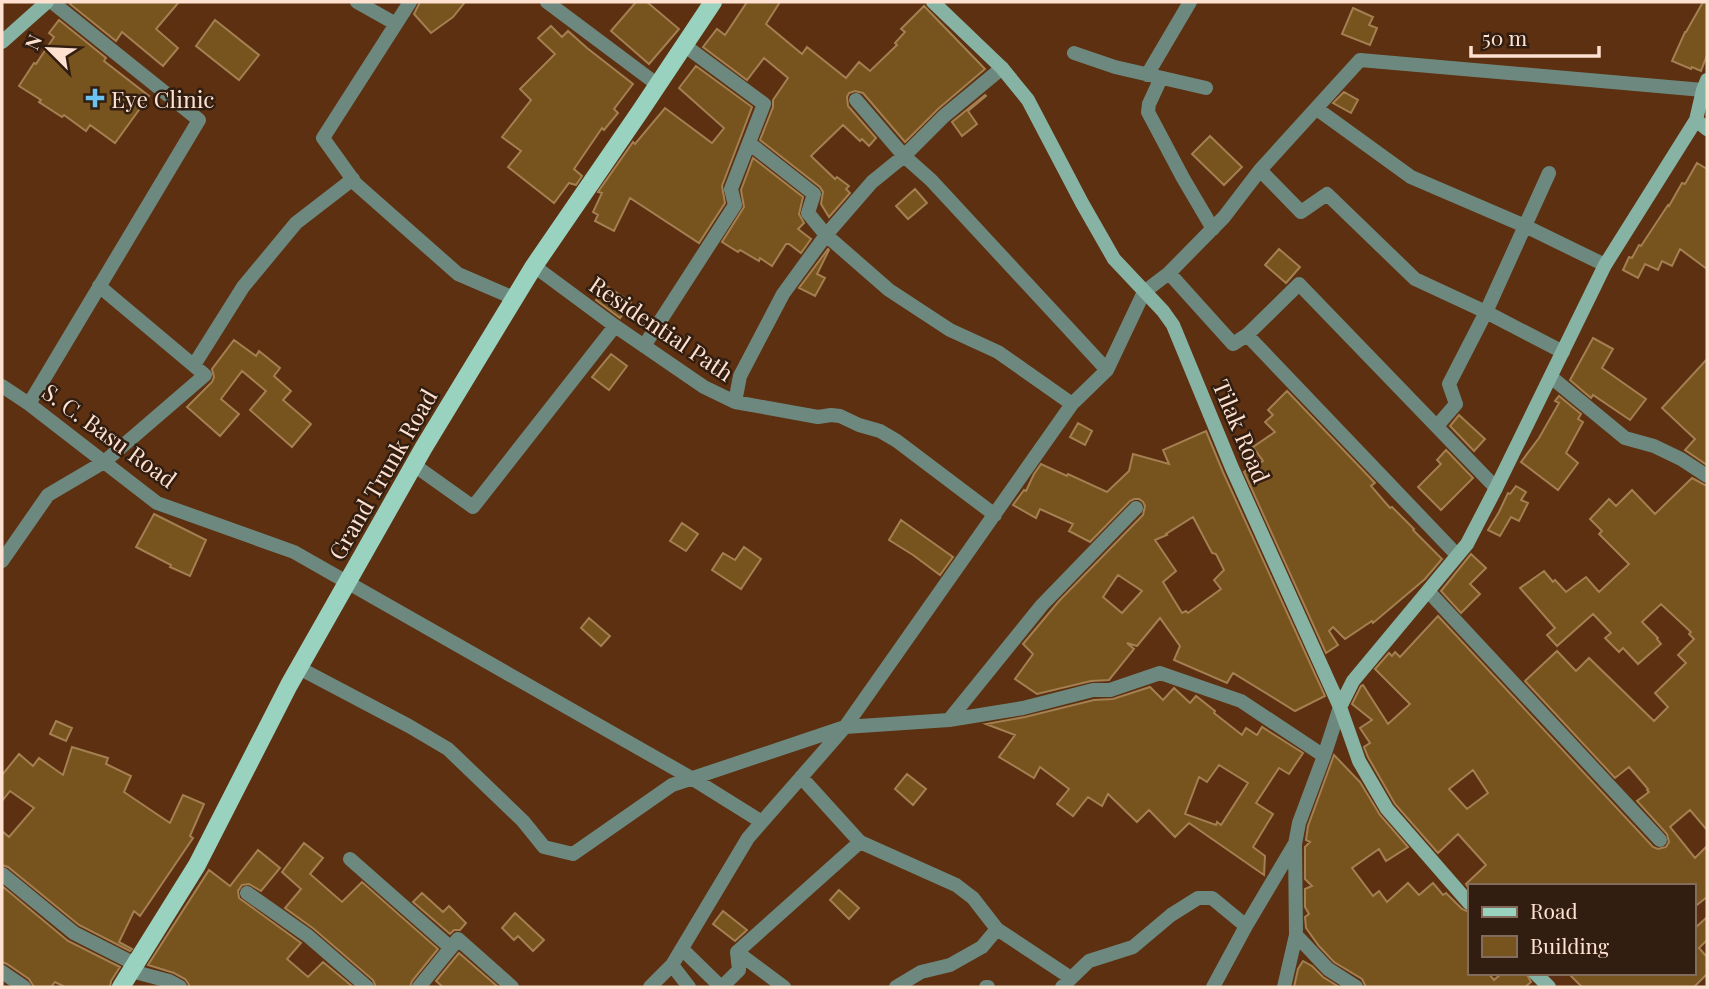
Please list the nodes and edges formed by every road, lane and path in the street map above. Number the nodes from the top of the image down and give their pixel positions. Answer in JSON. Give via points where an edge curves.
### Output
{"nodes":[{"id":1,"x":47,"y":2,"type":"edge"},
{"id":2,"x":52,"y":2,"type":"edge"},
{"id":3,"x":358,"y":2,"type":"edge"},
{"id":4,"x":410,"y":2,"type":"edge"},
{"id":5,"x":547,"y":2,"type":"edge"},
{"id":6,"x":713,"y":2,"type":"edge"},
{"id":7,"x":933,"y":2,"type":"edge"},
{"id":8,"x":1190,"y":2,"type":"edge"},
{"id":9,"x":396,"y":24,"type":"junction"},
{"id":10,"x":2,"y":41,"type":"edge"},
{"id":11,"x":684,"y":45,"type":"junction"},
{"id":12,"x":1074,"y":53,"type":"dead end"},
{"id":13,"x":1002,"y":68,"type":"junction"},
{"id":14,"x":1154,"y":77,"type":"junction"},
{"id":15,"x":658,"y":85,"type":"junction"},
{"id":16,"x":1705,"y":85,"type":"edge"},
{"id":17,"x":1206,"y":88,"type":"dead end"},
{"id":18,"x":856,"y":100,"type":"dead end"},
{"id":19,"x":1317,"y":109,"type":"junction"},
{"id":20,"x":1702,"y":124,"type":"edge"},
{"id":21,"x":749,"y":143,"type":"junction"},
{"id":22,"x":904,"y":156,"type":"junction"},
{"id":23,"x":1260,"y":170,"type":"junction"},
{"id":24,"x":1549,"y":173,"type":"dead end"},
{"id":25,"x":353,"y":179,"type":"junction"},
{"id":26,"x":1525,"y":226,"type":"junction"},
{"id":27,"x":1213,"y":229,"type":"junction"},
{"id":28,"x":826,"y":235,"type":"junction"},
{"id":29,"x":1605,"y":265,"type":"junction"},
{"id":30,"x":534,"y":266,"type":"junction"},
{"id":31,"x":1169,"y":273,"type":"junction"},
{"id":32,"x":99,"y":286,"type":"junction"},
{"id":33,"x":1144,"y":292,"type":"junction"},
{"id":34,"x":514,"y":298,"type":"junction"},
{"id":35,"x":1486,"y":312,"type":"junction"},
{"id":36,"x":615,"y":326,"type":"junction"},
{"id":37,"x":1247,"y":335,"type":"junction"},
{"id":38,"x":644,"y":346,"type":"junction"},
{"id":39,"x":1563,"y":352,"type":"junction"},
{"id":40,"x":194,"y":365,"type":"junction"},
{"id":41,"x":1107,"y":370,"type":"junction"},
{"id":42,"x":1551,"y":376,"type":"junction"},
{"id":43,"x":2,"y":386,"type":"edge"},
{"id":44,"x":735,"y":402,"type":"junction"},
{"id":45,"x":29,"y":404,"type":"junction"},
{"id":46,"x":1072,"y":404,"type":"junction"},
{"id":47,"x":1437,"y":426,"type":"junction"},
{"id":48,"x":104,"y":462,"type":"junction"},
{"id":49,"x":414,"y":465,"type":"junction"},
{"id":50,"x":1707,"y":476,"type":"edge"},
{"id":51,"x":1496,"y":488,"type":"junction"},
{"id":52,"x":1136,"y":508,"type":"dead end"},
{"id":53,"x":995,"y":514,"type":"junction"},
{"id":54,"x":1457,"y":555,"type":"junction"},
{"id":55,"x":3,"y":557,"type":"edge"},
{"id":56,"x":347,"y":583,"type":"junction"},
{"id":57,"x":1428,"y":591,"type":"junction"},
{"id":58,"x":299,"y":668,"type":"junction"},
{"id":59,"x":1340,"y":707,"type":"junction"},
{"id":60,"x":949,"y":720,"type":"junction"},
{"id":61,"x":845,"y":727,"type":"junction"},
{"id":62,"x":1324,"y":756,"type":"junction"},
{"id":63,"x":801,"y":777,"type":"junction"},
{"id":64,"x":692,"y":779,"type":"junction"},
{"id":65,"x":762,"y":822,"type":"junction"},
{"id":66,"x":1660,"y":840,"type":"dead end"},
{"id":67,"x":860,"y":842,"type":"junction"},
{"id":68,"x":1295,"y":844,"type":"junction"},
{"id":69,"x":350,"y":859,"type":"dead end"},
{"id":70,"x":2,"y":874,"type":"edge"},
{"id":71,"x":247,"y":893,"type":"dead end"},
{"id":72,"x":1468,"y":902,"type":"edge"},
{"id":73,"x":1245,"y":926,"type":"junction"},
{"id":74,"x":997,"y":929,"type":"junction"},
{"id":75,"x":1296,"y":935,"type":"junction"},
{"id":76,"x":451,"y":948,"type":"junction"},
{"id":77,"x":682,"y":949,"type":"junction"},
{"id":78,"x":737,"y":952,"type":"junction"},
{"id":79,"x":672,"y":965,"type":"junction"},
{"id":80,"x":133,"y":968,"type":"junction"},
{"id":81,"x":2,"y":972,"type":"edge"},
{"id":82,"x":1067,"y":983,"type":"edge"},
{"id":83,"x":24,"y":987,"type":"edge"},
{"id":84,"x":121,"y":987,"type":"edge"},
{"id":85,"x":180,"y":987,"type":"edge"},
{"id":86,"x":367,"y":987,"type":"edge"},
{"id":87,"x":419,"y":987,"type":"edge"},
{"id":88,"x":512,"y":987,"type":"edge"},
{"id":89,"x":650,"y":987,"type":"edge"},
{"id":90,"x":690,"y":987,"type":"edge"},
{"id":91,"x":721,"y":987,"type":"edge"},
{"id":92,"x":785,"y":987,"type":"edge"},
{"id":93,"x":896,"y":987,"type":"edge"},
{"id":94,"x":1213,"y":987,"type":"edge"},
{"id":95,"x":1283,"y":987,"type":"edge"},
{"id":96,"x":1356,"y":987,"type":"edge"}],
"edges":[{"from":1,"to":10,"type":"main road"},
{"from":2,"to":32,"type":"street","via":[[199,120]]},
{"from":3,"to":9,"type":"street"},
{"from":4,"to":9,"type":"street"},
{"from":5,"to":15,"type":"street"},
{"from":6,"to":11,"type":"main road","name":"Grand Trunk Road"},
{"from":7,"to":13,"type":"main road","name":"Tilak Road"},
{"from":8,"to":14,"type":"street"},
{"from":9,"to":25,"type":"street","via":[[323,138]]},
{"from":11,"to":15,"type":"main road","name":"Grand Trunk Road"},
{"from":11,"to":21,"type":"street","via":[[764,104]]},
{"from":12,"to":14,"type":"street"},
{"from":13,"to":22,"type":"street"},
{"from":13,"to":33,"type":"main road","name":"Tilak Road","via":[[1028,100],[1114,259]]},
{"from":14,"to":17,"type":"street"},
{"from":14,"to":27,"type":"street","via":[[1148,112]]},
{"from":15,"to":30,"type":"main road","name":"Grand Trunk Road"},
{"from":16,"to":19,"type":"street","via":[[1360,60]]},
{"from":16,"to":20,"type":"main road"},
{"from":18,"to":22,"type":"street"},
{"from":19,"to":23,"type":"street"},
{"from":19,"to":26,"type":"street","via":[[1412,177]]},
{"from":20,"to":29,"type":"main road"},
{"from":21,"to":28,"type":"street","via":[[814,194],[808,213]]},
{"from":21,"to":38,"type":"street","via":[[731,189],[735,205]]},
{"from":22,"to":28,"type":"street","via":[[872,182]]},
{"from":22,"to":41,"type":"street"},
{"from":23,"to":27,"type":"street"},
{"from":23,"to":35,"type":"street","via":[[1301,212],[1327,194],[1415,279]]},
{"from":24,"to":26,"type":"street"},
{"from":25,"to":34,"type":"street","via":[[458,274]]},
{"from":25,"to":40,"type":"street","via":[[296,223],[243,287]]},
{"from":26,"to":29,"type":"street"},
{"from":26,"to":35,"type":"street"},
{"from":27,"to":31,"type":"street"},
{"from":28,"to":44,"type":"street","via":[[783,294],[740,376]]},
{"from":28,"to":46,"type":"street","via":[[889,290],[950,330],[998,352]]},
{"from":29,"to":39,"type":"main road"},
{"from":30,"to":34,"type":"main road","name":"Grand Trunk Road"},
{"from":30,"to":36,"type":"street","name":"Residential Path"},
{"from":31,"to":33,"type":"street"},
{"from":31,"to":37,"type":"street","via":[[1233,344]]},
{"from":32,"to":40,"type":"street"},
{"from":32,"to":45,"type":"street"},
{"from":33,"to":41,"type":"street"},
{"from":33,"to":59,"type":"main road","name":"Tilak Road","via":[[1173,325]]},
{"from":34,"to":49,"type":"main road","name":"Grand Trunk Road"},
{"from":35,"to":39,"type":"street"},
{"from":35,"to":47,"type":"street","via":[[1449,384],[1456,404]]},
{"from":36,"to":38,"type":"street","name":"Residential Path"},
{"from":36,"to":49,"type":"street","via":[[473,507]]},
{"from":37,"to":47,"type":"street","via":[[1299,284]]},
{"from":37,"to":54,"type":"street"},
{"from":38,"to":44,"type":"street","name":"Residential Path"},
{"from":39,"to":42,"type":"main road"},
{"from":40,"to":48,"type":"street","via":[[205,375]]},
{"from":41,"to":46,"type":"street"},
{"from":42,"to":50,"type":"street","via":[[1625,438],[1654,446]]},
{"from":42,"to":51,"type":"main road"},
{"from":43,"to":45,"type":"street","name":"S. C. Basu Road"},
{"from":44,"to":53,"type":"street","name":"Residential Path","via":[[818,417],[840,416],[880,431]]},
{"from":45,"to":48,"type":"street","name":"S. C. Basu Road"},
{"from":46,"to":53,"type":"street"},
{"from":47,"to":51,"type":"street"},
{"from":48,"to":55,"type":"street","via":[[48,495]]},
{"from":48,"to":56,"type":"street","name":"S. C. Basu Road","via":[[157,503],[293,552]]},
{"from":49,"to":56,"type":"main road","name":"Grand Trunk Road"},
{"from":51,"to":54,"type":"main road"},
{"from":52,"to":60,"type":"street","via":[[1042,605]]},
{"from":53,"to":61,"type":"street"},
{"from":54,"to":57,"type":"main road"},
{"from":56,"to":58,"type":"main road","name":"Grand Trunk Road"},
{"from":56,"to":64,"type":"street","name":"S. C. Basu Road"},
{"from":57,"to":59,"type":"main road","via":[[1353,681]]},
{"from":57,"to":66,"type":"street"},
{"from":58,"to":64,"type":"street","via":[[448,749],[544,847],[573,854],[672,785]]},
{"from":58,"to":80,"type":"main road","name":"Grand Trunk Road","via":[[197,865]]},
{"from":59,"to":62,"type":"street"},
{"from":59,"to":72,"type":"main road","name":"Tilak Road","via":[[1359,761],[1387,810]]},
{"from":60,"to":61,"type":"street"},
{"from":60,"to":62,"type":"street","via":[[1110,690],[1160,673],[1241,701]]},
{"from":61,"to":63,"type":"street"},
{"from":61,"to":64,"type":"street"},
{"from":62,"to":68,"type":"street"},
{"from":63,"to":65,"type":"street"},
{"from":63,"to":67,"type":"street"},
{"from":64,"to":65,"type":"street","name":"S. C. Basu Road"},
{"from":65,"to":77,"type":"street"},
{"from":67,"to":74,"type":"street","via":[[956,885],[973,898]]},
{"from":67,"to":78,"type":"street"},
{"from":68,"to":73,"type":"street"},
{"from":68,"to":75,"type":"street"},
{"from":69,"to":76,"type":"street"},
{"from":70,"to":80,"type":"street","via":[[74,933]]},
{"from":71,"to":86,"type":"street","via":[[308,936]]},
{"from":73,"to":82,"type":"street","via":[[1212,898],[1198,898],[1133,947],[1089,961]]},
{"from":73,"to":94,"type":"street"},
{"from":74,"to":82,"type":"street"},
{"from":74,"to":93,"type":"street","via":[[982,947]]},
{"from":75,"to":95,"type":"street"},
{"from":75,"to":96,"type":"street","via":[[1328,969]]},
{"from":76,"to":87,"type":"street"},
{"from":76,"to":88,"type":"street","via":[[458,939]]},
{"from":77,"to":79,"type":"street"},
{"from":77,"to":91,"type":"street"},
{"from":78,"to":91,"type":"street","via":[[739,970]]},
{"from":78,"to":92,"type":"street"},
{"from":79,"to":89,"type":"street"},
{"from":79,"to":90,"type":"street"},
{"from":80,"to":84,"type":"main road","name":"Grand Trunk Road"},
{"from":80,"to":85,"type":"street"},
{"from":81,"to":83,"type":"street"}]}
